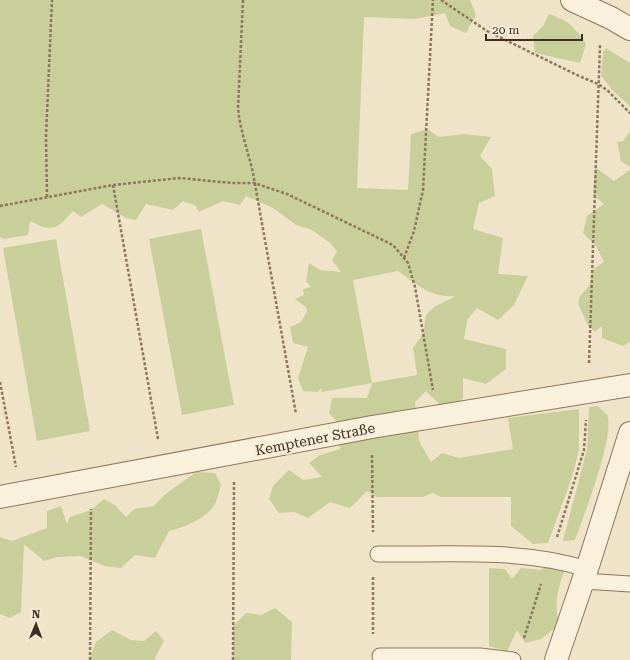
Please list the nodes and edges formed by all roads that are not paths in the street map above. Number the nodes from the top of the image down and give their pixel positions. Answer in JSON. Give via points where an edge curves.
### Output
{"nodes":[{"id":1,"x":572,"y":0,"type":"edge"},
{"id":2,"x":630,"y":29,"type":"edge"},
{"id":3,"x":630,"y":384,"type":"edge"},
{"id":4,"x":630,"y":433,"type":"edge"},
{"id":5,"x":0,"y":497,"type":"edge"},
{"id":6,"x":378,"y":554,"type":"dead end"},
{"id":7,"x":585,"y":575,"type":"junction"},
{"id":8,"x":630,"y":584,"type":"edge"},
{"id":9,"x":380,"y":656,"type":"dead end"},
{"id":10,"x":513,"y":660,"type":"edge"},
{"id":11,"x":556,"y":660,"type":"edge"}],
"edges":[{"from":1,"to":2,"type":"street"},
{"from":3,"to":5,"type":"street","name":"Kemptener Straße"},
{"from":4,"to":7,"type":"street"},
{"from":6,"to":7,"type":"lane","via":[[540,558]]},
{"from":7,"to":8,"type":"lane"},
{"from":7,"to":11,"type":"street"},
{"from":9,"to":10,"type":"lane","via":[[480,656]]}]}
